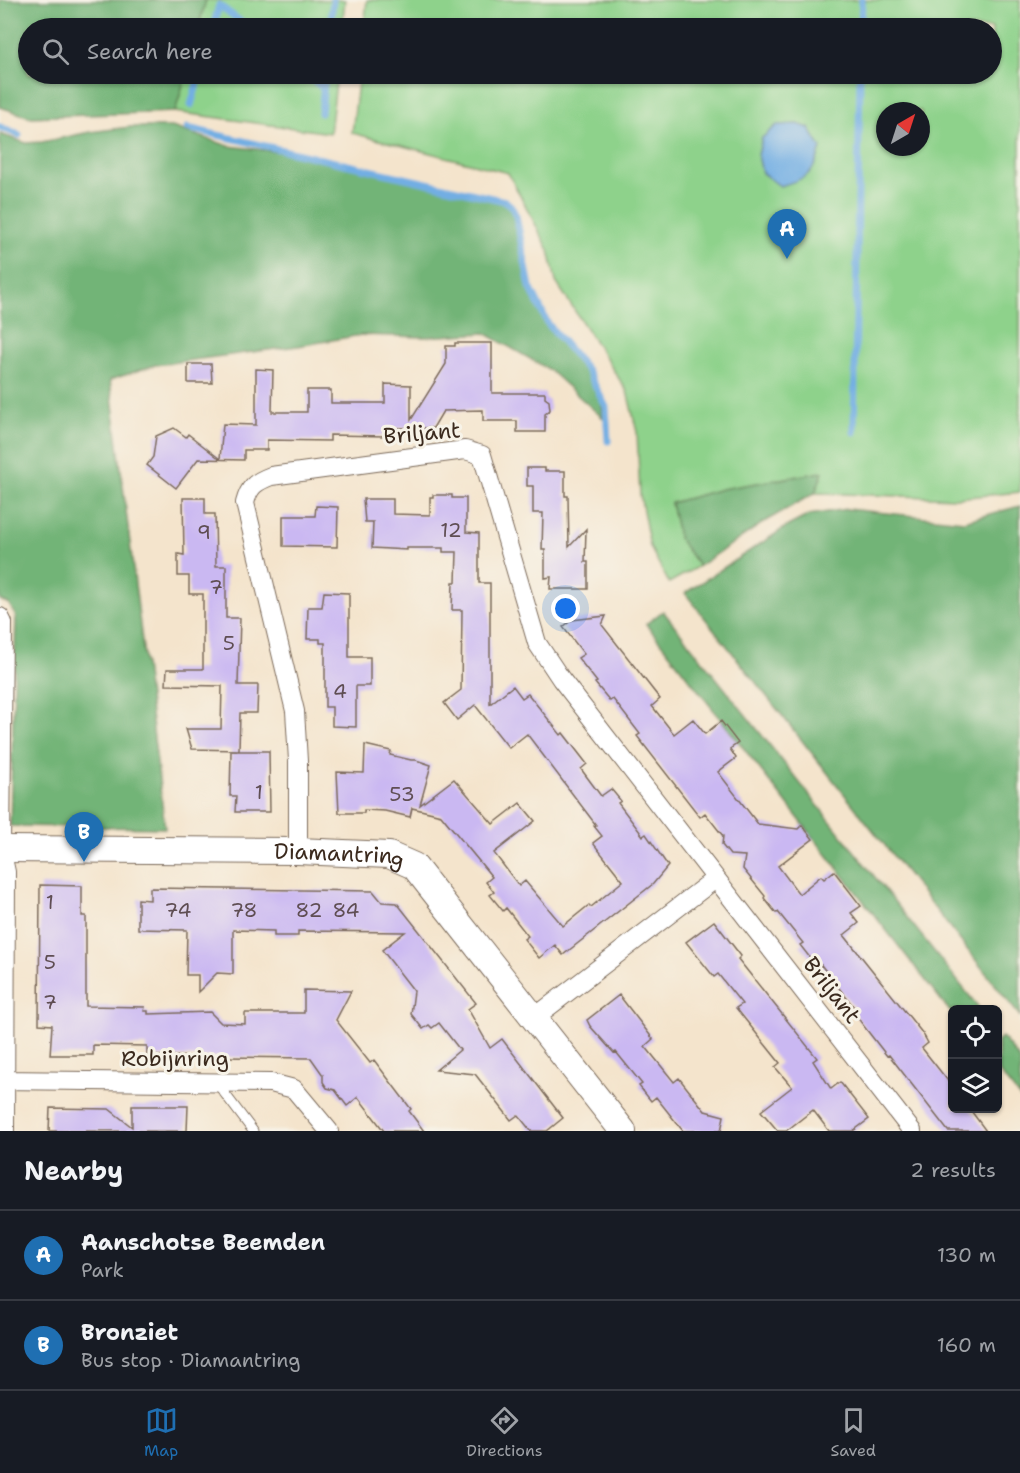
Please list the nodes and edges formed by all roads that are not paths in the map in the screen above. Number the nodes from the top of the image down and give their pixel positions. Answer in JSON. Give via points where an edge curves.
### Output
{"nodes":[{"id":1,"x":0,"y":617,"type":"edge"},
{"id":2,"x":0,"y":849,"type":"edge"},
{"id":3,"x":298,"y":850,"type":"junction"},
{"id":4,"x":715,"y":879,"type":"junction"},
{"id":5,"x":534,"y":1018,"type":"junction"},
{"id":6,"x":2,"y":1080,"type":"edge"},
{"id":7,"x":216,"y":1082,"type":"junction"},
{"id":8,"x":5,"y":1131,"type":"edge"},
{"id":9,"x":253,"y":1131,"type":"edge"},
{"id":10,"x":328,"y":1131,"type":"edge"},
{"id":11,"x":623,"y":1131,"type":"edge"},
{"id":12,"x":912,"y":1131,"type":"edge"}],
"edges":[{"from":1,"to":2,"type":"street"},
{"from":2,"to":3,"type":"street","name":"Diamantring"},
{"from":2,"to":6,"type":"street","via":[[6,872]]},
{"from":3,"to":4,"type":"street","name":"Briljant","via":[[296,711],[244,503],[248,491],[256,482],[271,476],[465,450],[482,455],[537,643]]},
{"from":3,"to":5,"type":"street","name":"Diamantring","via":[[389,855],[414,866]]},
{"from":4,"to":5,"type":"street"},
{"from":4,"to":12,"type":"street","name":"Briljant"},
{"from":5,"to":11,"type":"street","name":"Diamantring"},
{"from":6,"to":7,"type":"street","name":"Robijnring"},
{"from":6,"to":8,"type":"street"},
{"from":7,"to":9,"type":"lane"},
{"from":7,"to":10,"type":"street","name":"Robijnring","via":[[271,1083],[294,1089]]}]}
